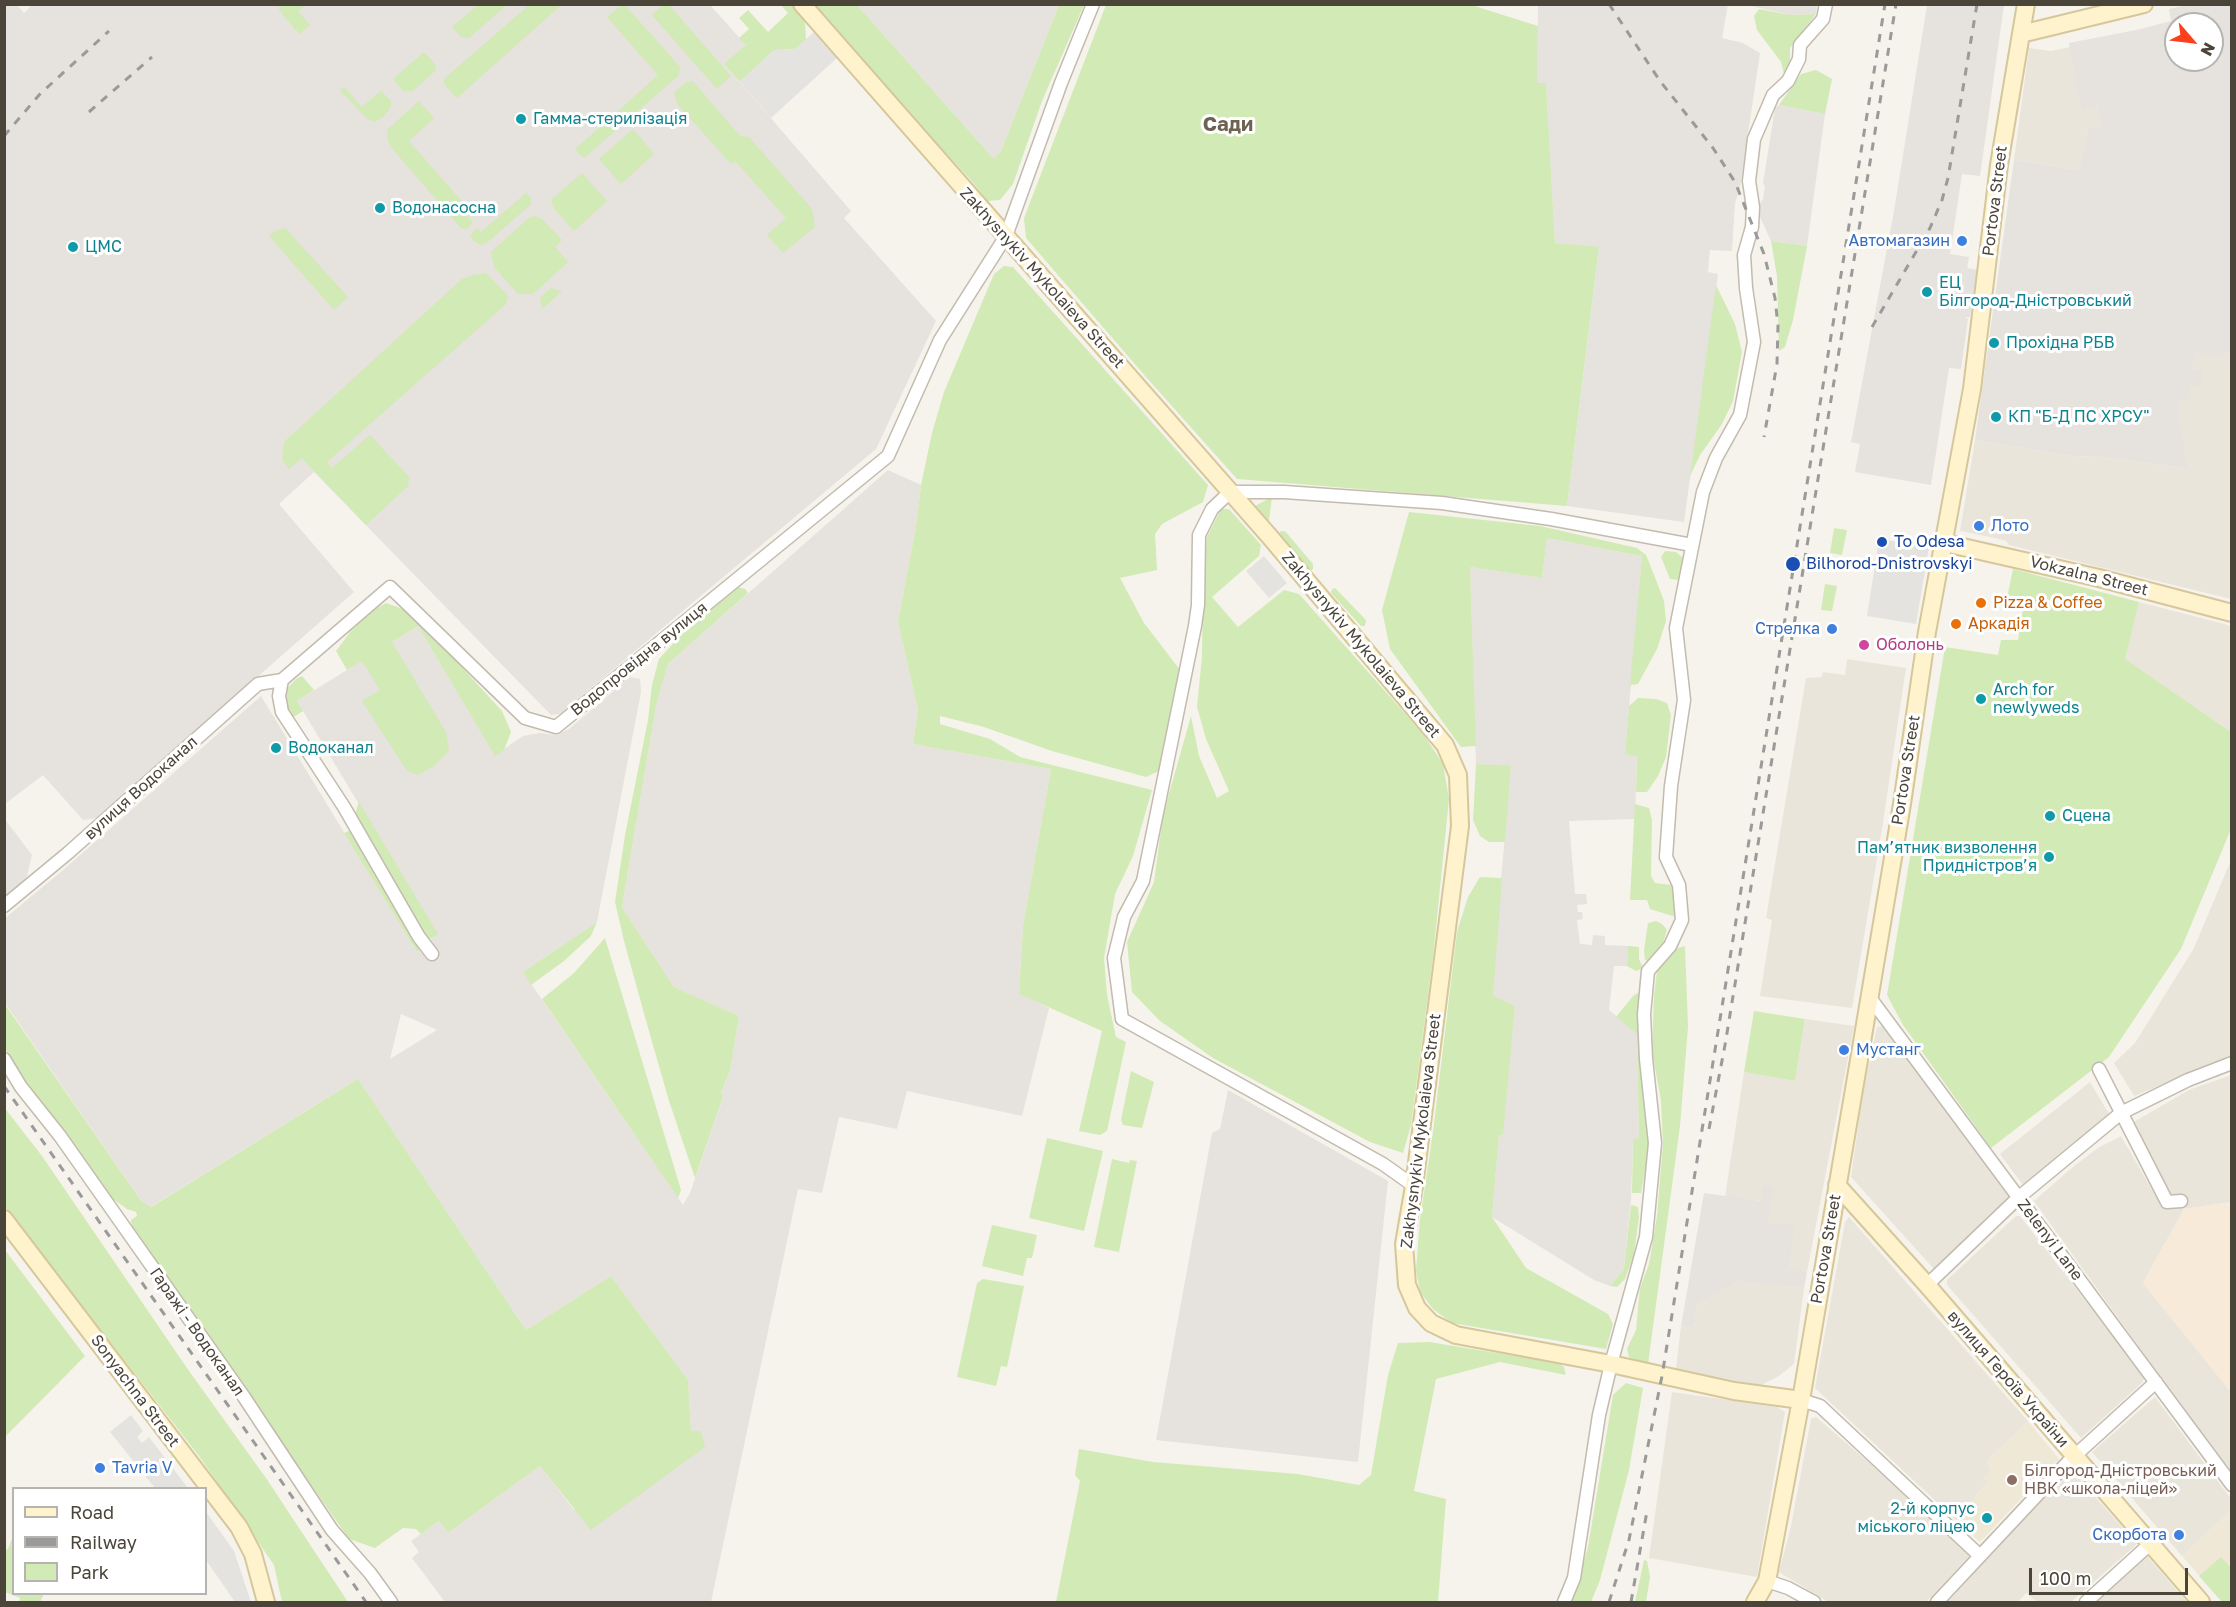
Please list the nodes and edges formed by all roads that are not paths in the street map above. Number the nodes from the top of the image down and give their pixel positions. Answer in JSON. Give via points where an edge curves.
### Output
{"nodes":[{"id":1,"x":802,"y":4,"type":"edge"},
{"id":2,"x":1093,"y":4,"type":"edge"},
{"id":3,"x":1826,"y":4,"type":"edge"},
{"id":4,"x":2026,"y":4,"type":"edge"},
{"id":5,"x":2144,"y":4,"type":"edge"},
{"id":6,"x":2020,"y":34,"type":"junction"},
{"id":7,"x":1006,"y":236,"type":"junction"},
{"id":8,"x":1230,"y":492,"type":"junction"},
{"id":9,"x":1945,"y":543,"type":"junction"},
{"id":10,"x":1692,"y":545,"type":"junction"},
{"id":11,"x":2232,"y":613,"type":"edge"},
{"id":12,"x":282,"y":680,"type":"junction"},
{"id":13,"x":4,"y":906,"type":"edge"},
{"id":14,"x":432,"y":954,"type":"dead end"},
{"id":15,"x":1868,"y":995,"type":"junction"},
{"id":16,"x":4,"y":1059,"type":"edge"},
{"id":17,"x":2232,"y":1063,"type":"edge"},
{"id":18,"x":2099,"y":1069,"type":"dead end"},
{"id":19,"x":2121,"y":1113,"type":"junction"},
{"id":20,"x":1837,"y":1185,"type":"junction"},
{"id":21,"x":1414,"y":1186,"type":"junction"},
{"id":22,"x":2018,"y":1198,"type":"junction"},
{"id":23,"x":2181,"y":1201,"type":"dead end"},
{"id":24,"x":4,"y":1219,"type":"edge"},
{"id":25,"x":1927,"y":1285,"type":"junction"},
{"id":26,"x":1611,"y":1364,"type":"junction"},
{"id":27,"x":2156,"y":1382,"type":"junction"},
{"id":28,"x":1801,"y":1400,"type":"junction"},
{"id":29,"x":2074,"y":1456,"type":"junction"},
{"id":30,"x":2232,"y":1485,"type":"edge"},
{"id":31,"x":2150,"y":1544,"type":"junction"},
{"id":32,"x":1979,"y":1556,"type":"junction"},
{"id":33,"x":1767,"y":1581,"type":"junction"},
{"id":34,"x":266,"y":1602,"type":"edge"},
{"id":35,"x":391,"y":1602,"type":"edge"},
{"id":36,"x":1564,"y":1602,"type":"edge"},
{"id":37,"x":1755,"y":1602,"type":"edge"},
{"id":38,"x":1814,"y":1602,"type":"edge"},
{"id":39,"x":1937,"y":1602,"type":"edge"},
{"id":40,"x":2086,"y":1602,"type":"edge"},
{"id":41,"x":2201,"y":1602,"type":"edge"}],
"edges":[{"from":1,"to":7,"type":"street","name":"Zakhysnykiv Mykolaieva Street"},
{"from":2,"to":7,"type":"street"},
{"from":3,"to":10,"type":"street","via":[[1823,19],[1800,45],[1799,59],[1788,81],[1773,95],[1754,139],[1749,180],[1752,226],[1744,255],[1754,342],[1740,415],[1716,458],[1703,492]]},
{"from":4,"to":6,"type":"street","name":"Portova Street"},
{"from":5,"to":6,"type":"street"},
{"from":6,"to":9,"type":"street","name":"Portova Street","via":[[1999,165],[1972,389]]},
{"from":7,"to":8,"type":"street","name":"Zakhysnykiv Mykolaieva Street"},
{"from":7,"to":12,"type":"street","name":"Водопровідна вулиця","via":[[940,340],[888,456],[556,727],[525,718],[390,587]]},
{"from":8,"to":10,"type":"street","via":[[1442,503]]},
{"from":8,"to":21,"type":"street","name":"Zakhysnykiv Mykolaieva Street","via":[[1445,745],[1458,775],[1460,826]]},
{"from":8,"to":21,"type":"street","via":[[1212,509],[1199,535],[1197,615],[1143,881],[1124,917],[1114,958],[1122,1020],[1383,1164]]},
{"from":9,"to":11,"type":"street","name":"Vokzalna Street"},
{"from":9,"to":15,"type":"street","name":"Portova Street"},
{"from":10,"to":26,"type":"street","via":[[1676,628],[1684,700],[1671,786],[1666,857],[1679,885],[1682,920],[1670,946],[1648,971],[1644,1014],[1655,1143],[1648,1219]]},
{"from":12,"to":13,"type":"street","name":"вулиця Водоканал","via":[[258,684]]},
{"from":12,"to":14,"type":"street","via":[[282,712]]},
{"from":15,"to":20,"type":"street","name":"Portova Street"},
{"from":15,"to":22,"type":"street","name":"Zelenyi Lane"},
{"from":16,"to":35,"type":"street","name":"Гаражі - Водоканал","via":[[244,1397],[332,1530]]},
{"from":17,"to":19,"type":"street"},
{"from":18,"to":19,"type":"street"},
{"from":19,"to":22,"type":"street"},
{"from":19,"to":23,"type":"street","via":[[2167,1202]]},
{"from":20,"to":25,"type":"street","name":"вулиця Героїв України"},
{"from":20,"to":28,"type":"street","name":"Portova Street"},
{"from":21,"to":26,"type":"street","name":"Zakhysnykiv Mykolaieva Street","via":[[1404,1244],[1407,1285],[1417,1308],[1431,1323],[1456,1335]]},
{"from":22,"to":25,"type":"street"},
{"from":22,"to":27,"type":"street","name":"Zelenyi Lane"},
{"from":24,"to":34,"type":"street","name":"Sonyachna Street","via":[[239,1527],[252,1554]]},
{"from":25,"to":29,"type":"street","name":"вулиця Героїв України"},
{"from":26,"to":28,"type":"street","name":"Zakhysnykiv Mykolaieva Street","via":[[1734,1391]]},
{"from":26,"to":36,"type":"street","via":[[1599,1415],[1574,1578]]},
{"from":27,"to":29,"type":"street"},
{"from":27,"to":30,"type":"street","name":"Zelenyi Lane"},
{"from":28,"to":32,"type":"street","via":[[1820,1406]]},
{"from":28,"to":33,"type":"street","name":"Portova Street"},
{"from":29,"to":31,"type":"street","name":"вулиця Героїв України"},
{"from":29,"to":32,"type":"street"},
{"from":31,"to":40,"type":"street"},
{"from":31,"to":41,"type":"street","name":"вулиця Героїв України"},
{"from":32,"to":39,"type":"street"},
{"from":33,"to":37,"type":"street","name":"Portova Street"},
{"from":33,"to":38,"type":"street","via":[[1788,1587]]}]}
